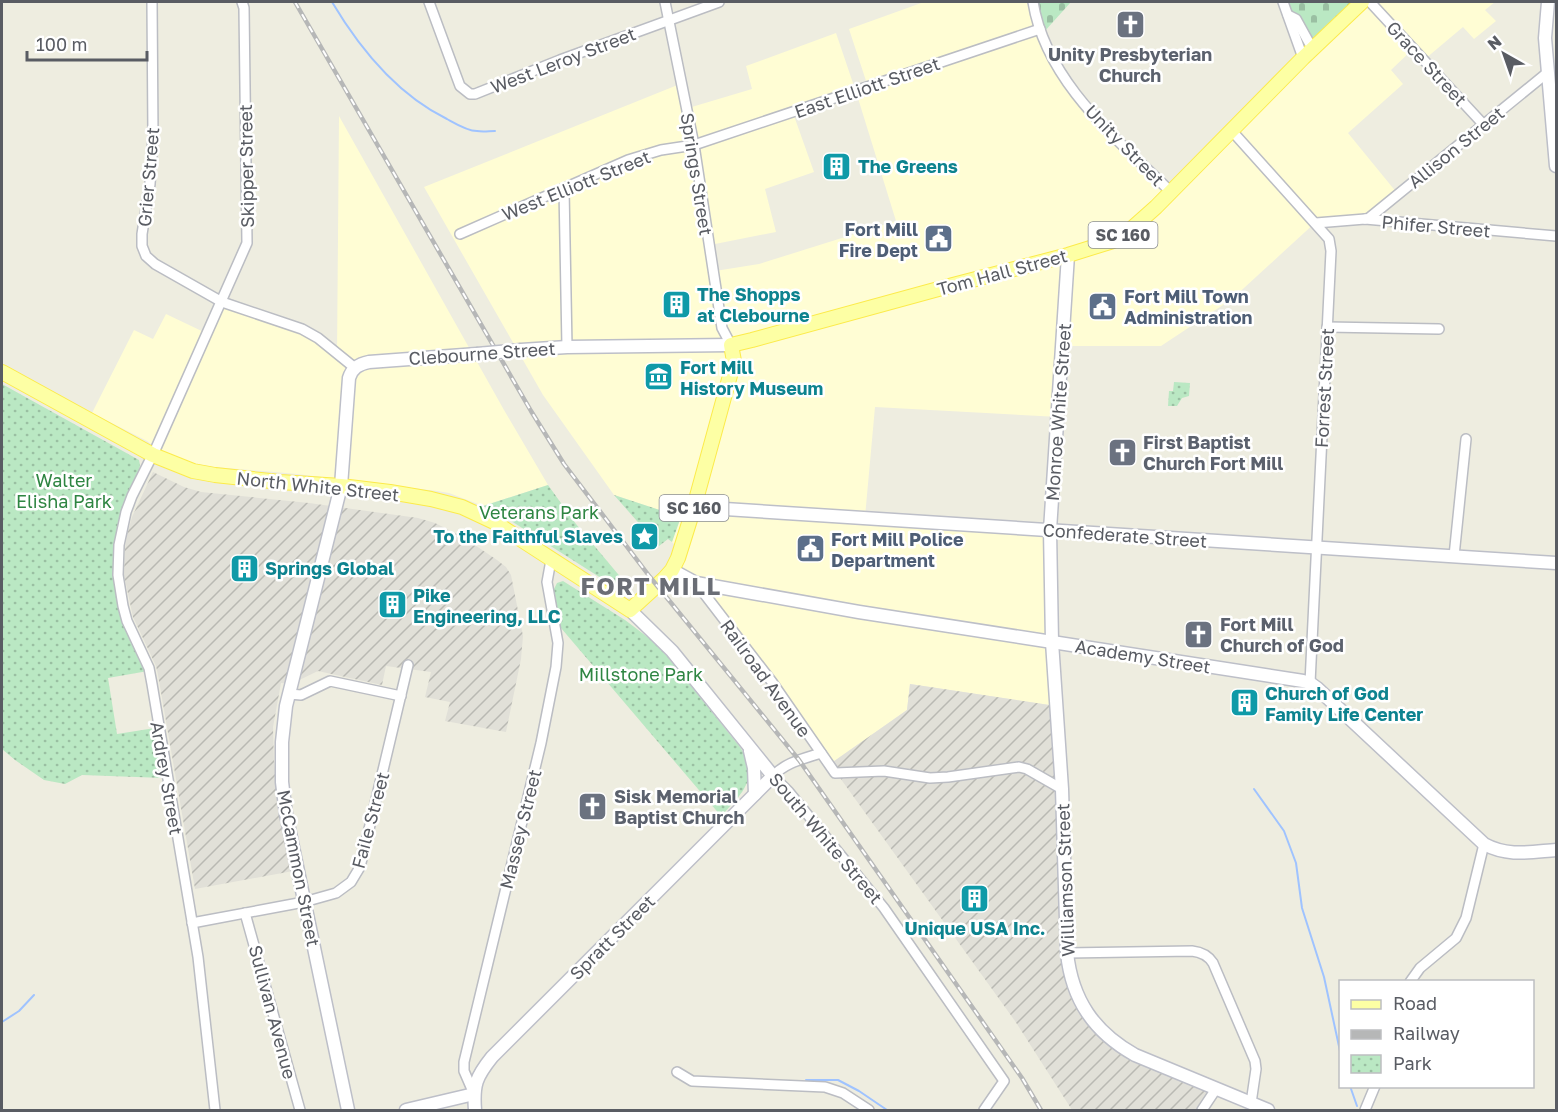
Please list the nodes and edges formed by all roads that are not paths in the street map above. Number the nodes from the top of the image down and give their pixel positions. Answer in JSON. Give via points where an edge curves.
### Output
{"nodes":[{"id":1,"x":152,"y":2,"type":"edge"},
{"id":2,"x":242,"y":2,"type":"edge"},
{"id":3,"x":429,"y":2,"type":"edge"},
{"id":4,"x":665,"y":2,"type":"edge"},
{"id":5,"x":719,"y":2,"type":"edge"},
{"id":6,"x":1033,"y":2,"type":"edge"},
{"id":7,"x":1283,"y":2,"type":"edge"},
{"id":8,"x":1362,"y":2,"type":"edge"},
{"id":9,"x":1370,"y":2,"type":"edge"},
{"id":10,"x":1548,"y":2,"type":"edge"},
{"id":11,"x":669,"y":21,"type":"junction"},
{"id":12,"x":1040,"y":29,"type":"junction"},
{"id":13,"x":1308,"y":53,"type":"junction"},
{"id":14,"x":1547,"y":73,"type":"junction"},
{"id":15,"x":1553,"y":97,"type":"edge"},
{"id":16,"x":1483,"y":124,"type":"junction"},
{"id":17,"x":1232,"y":131,"type":"junction"},
{"id":18,"x":694,"y":145,"type":"junction"},
{"id":19,"x":1557,"y":166,"type":"edge"},
{"id":20,"x":564,"y":189,"type":"junction"},
{"id":21,"x":1171,"y":192,"type":"junction"},
{"id":22,"x":1365,"y":219,"type":"junction"},
{"id":23,"x":1316,"y":223,"type":"junction"},
{"id":24,"x":460,"y":234,"type":"dead end"},
{"id":25,"x":1557,"y":236,"type":"edge"},
{"id":26,"x":1068,"y":255,"type":"junction"},
{"id":27,"x":222,"y":302,"type":"junction"},
{"id":28,"x":1327,"y":327,"type":"junction"},
{"id":29,"x":1439,"y":329,"type":"dead end"},
{"id":30,"x":730,"y":345,"type":"junction"},
{"id":31,"x":567,"y":347,"type":"junction"},
{"id":32,"x":355,"y":368,"type":"junction"},
{"id":33,"x":2,"y":372,"type":"edge"},
{"id":34,"x":1466,"y":439,"type":"dead end"},
{"id":35,"x":153,"y":455,"type":"junction"},
{"id":36,"x":341,"y":486,"type":"junction"},
{"id":37,"x":694,"y":507,"type":"junction"},
{"id":38,"x":1050,"y":530,"type":"junction"},
{"id":39,"x":1317,"y":547,"type":"junction"},
{"id":40,"x":1454,"y":556,"type":"junction"},
{"id":41,"x":551,"y":560,"type":"junction"},
{"id":42,"x":1557,"y":563,"type":"edge"},
{"id":43,"x":672,"y":570,"type":"junction"},
{"id":44,"x":696,"y":583,"type":"junction"},
{"id":45,"x":630,"y":610,"type":"junction"},
{"id":46,"x":1052,"y":642,"type":"junction"},
{"id":47,"x":408,"y":665,"type":"dead end"},
{"id":48,"x":1310,"y":683,"type":"junction"},
{"id":49,"x":289,"y":694,"type":"junction"},
{"id":50,"x":401,"y":696,"type":"junction"},
{"id":51,"x":747,"y":744,"type":"junction"},
{"id":52,"x":821,"y":753,"type":"junction"},
{"id":53,"x":773,"y":776,"type":"junction"},
{"id":54,"x":1062,"y":789,"type":"junction"},
{"id":55,"x":755,"y":794,"type":"junction"},
{"id":56,"x":1484,"y":844,"type":"junction"},
{"id":57,"x":1557,"y":850,"type":"edge"},
{"id":58,"x":304,"y":902,"type":"junction"},
{"id":59,"x":245,"y":913,"type":"junction"},
{"id":60,"x":192,"y":923,"type":"junction"},
{"id":61,"x":1067,"y":953,"type":"junction"},
{"id":62,"x":1411,"y":980,"type":"edge"},
{"id":63,"x":677,"y":1072,"type":"dead end"},
{"id":64,"x":1374,"y":1088,"type":"edge"},
{"id":65,"x":1216,"y":1089,"type":"junction"},
{"id":66,"x":474,"y":1094,"type":"junction"},
{"id":67,"x":1251,"y":1103,"type":"junction"},
{"id":68,"x":215,"y":1110,"type":"edge"},
{"id":69,"x":300,"y":1110,"type":"edge"},
{"id":70,"x":348,"y":1110,"type":"edge"},
{"id":71,"x":406,"y":1110,"type":"edge"},
{"id":72,"x":476,"y":1110,"type":"edge"},
{"id":73,"x":869,"y":1110,"type":"edge"},
{"id":74,"x":984,"y":1110,"type":"edge"},
{"id":75,"x":1202,"y":1110,"type":"edge"},
{"id":76,"x":1268,"y":1110,"type":"edge"},
{"id":77,"x":1365,"y":1110,"type":"edge"}],
"edges":[{"from":1,"to":27,"type":"street","name":"Grier Street","via":[[153,136],[142,246],[155,264]]},
{"from":2,"to":27,"type":"street","name":"Skipper Street","via":[[247,243]]},
{"from":3,"to":11,"type":"street","name":"West Leroy Street","via":[[460,86],[470,94]]},
{"from":4,"to":11,"type":"street","name":"Springs Street"},
{"from":5,"to":11,"type":"street","name":"West Leroy Street"},
{"from":6,"to":12,"type":"street","name":"Unity Street"},
{"from":7,"to":13,"type":"street","via":[[1288,15],[1296,19]]},
{"from":8,"to":13,"type":"main road","name":"Tom Hall Street","number":"SC 160"},
{"from":9,"to":16,"type":"street","name":"Grace Street"},
{"from":10,"to":14,"type":"street"},
{"from":11,"to":18,"type":"street","name":"Springs Street"},
{"from":12,"to":18,"type":"street","name":"East Elliott Street"},
{"from":12,"to":21,"type":"street","name":"Unity Street","via":[[1053,60],[1074,92]]},
{"from":13,"to":17,"type":"main road","name":"Tom Hall Street","number":"SC 160"},
{"from":14,"to":15,"type":"street"},
{"from":14,"to":16,"type":"street","name":"Allison Street"},
{"from":15,"to":19,"type":"street"},
{"from":16,"to":22,"type":"street","name":"Allison Street"},
{"from":17,"to":21,"type":"main road","name":"Tom Hall Street","number":"SC 160"},
{"from":17,"to":23,"type":"street","name":"Forrest Street"},
{"from":18,"to":20,"type":"street","name":"West Elliott Street","via":[[628,160]]},
{"from":18,"to":30,"type":"street","name":"Springs Street","via":[[722,328]]},
{"from":20,"to":24,"type":"street","name":"West Elliott Street"},
{"from":20,"to":31,"type":"street"},
{"from":21,"to":26,"type":"main road","name":"Tom Hall Street","number":"SC 160","via":[[1121,236]]},
{"from":22,"to":23,"type":"street","name":"Phifer Street"},
{"from":22,"to":25,"type":"street","name":"Phifer Street"},
{"from":23,"to":28,"type":"street","name":"Forrest Street","via":[[1329,239],[1331,251]]},
{"from":26,"to":30,"type":"main road","name":"Tom Hall Street","number":"SC 160"},
{"from":26,"to":38,"type":"street","name":"Monroe White Street"},
{"from":27,"to":32,"type":"street","name":"Grier Street","via":[[302,330]]},
{"from":27,"to":35,"type":"street","name":"Skipper Street"},
{"from":28,"to":29,"type":"street"},
{"from":28,"to":39,"type":"street","name":"Forrest Street"},
{"from":30,"to":31,"type":"street","name":"Clebourne Street"},
{"from":30,"to":37,"type":"main road","number":"SC 160","via":[[734,361]]},
{"from":31,"to":32,"type":"street","name":"Clebourne Street","bridge":true,"via":[[369,362]]},
{"from":32,"to":36,"type":"street","via":[[350,378]]},
{"from":33,"to":35,"type":"main road","name":"North White Street"},
{"from":34,"to":40,"type":"street"},
{"from":35,"to":36,"type":"main road","name":"North White Street","via":[[215,475]]},
{"from":35,"to":60,"type":"street","name":"Ardrey Street","via":[[126,512],[118,575],[127,621],[149,668]]},
{"from":36,"to":41,"type":"main road","name":"North White Street","via":[[462,507],[494,522]]},
{"from":36,"to":49,"type":"street","name":"McCammon Street"},
{"from":37,"to":38,"type":"street","name":"Confederate Street"},
{"from":37,"to":43,"type":"main road","number":"SC 160"},
{"from":38,"to":39,"type":"street","name":"Confederate Street"},
{"from":38,"to":46,"type":"street","name":"Monroe White Street"},
{"from":39,"to":40,"type":"street","name":"Confederate Street"},
{"from":39,"to":48,"type":"street","name":"Forrest Street"},
{"from":40,"to":42,"type":"street","name":"Confederate Street"},
{"from":41,"to":45,"type":"main road","name":"North White Street"},
{"from":41,"to":66,"type":"street","name":"Massey Street","via":[[548,582],[558,643],[556,667],[464,1062]]},
{"from":43,"to":44,"type":"street","name":"Academy Street"},
{"from":43,"to":45,"type":"main road","number":"SC 160"},
{"from":44,"to":46,"type":"street","name":"Academy Street"},
{"from":44,"to":52,"type":"street","name":"Railroad Avenue"},
{"from":45,"to":51,"type":"street","name":"South White Street","via":[[672,651]]},
{"from":46,"to":48,"type":"street","name":"Academy Street"},
{"from":46,"to":54,"type":"street","name":"Williamson Street"},
{"from":47,"to":50,"type":"street","name":"Faile Street"},
{"from":48,"to":56,"type":"street"},
{"from":49,"to":50,"type":"street","via":[[301,695],[330,681]]},
{"from":49,"to":58,"type":"street","name":"McCammon Street","via":[[282,742],[282,782]]},
{"from":50,"to":58,"type":"street","name":"Faile Street","via":[[360,867],[351,882],[336,893]]},
{"from":51,"to":53,"type":"street","name":"South White Street"},
{"from":51,"to":55,"type":"street","via":[[753,762]]},
{"from":52,"to":53,"type":"street","via":[[790,763]]},
{"from":52,"to":54,"type":"street","name":"Railroad Avenue","via":[[835,773],[884,771],[930,778],[1019,767]]},
{"from":53,"to":55,"type":"street","name":"Spratt Street"},
{"from":53,"to":74,"type":"street","name":"South White Street","via":[[884,908],[1004,1081]]},
{"from":54,"to":61,"type":"street","name":"Williamson Street"},
{"from":55,"to":66,"type":"street","name":"Spratt Street","via":[[492,1057],[481,1071]]},
{"from":56,"to":57,"type":"street","via":[[1514,854]]},
{"from":56,"to":62,"type":"street","via":[[1466,918],[1456,939]]},
{"from":58,"to":59,"type":"street","name":"Faile Street"},
{"from":58,"to":70,"type":"street","name":"McCammon Street"},
{"from":59,"to":60,"type":"street","name":"Faile Street"},
{"from":59,"to":69,"type":"street","name":"Sullivan Avenue"},
{"from":60,"to":68,"type":"street","name":"Ardrey Street"},
{"from":61,"to":65,"type":"street","name":"Williamson Street","via":[[1076,993],[1100,1030],[1135,1055]]},
{"from":61,"to":67,"type":"street","via":[[1192,951],[1209,957],[1255,1060]]},
{"from":63,"to":73,"type":"street","via":[[692,1080],[825,1087],[843,1093]]},
{"from":64,"to":77,"type":"street"},
{"from":65,"to":67,"type":"street","name":"Williamson Street"},
{"from":65,"to":75,"type":"street"},
{"from":66,"to":71,"type":"street"},
{"from":66,"to":72,"type":"street","name":"Spratt Street"},
{"from":67,"to":76,"type":"street","name":"Williamson Street"}]}
